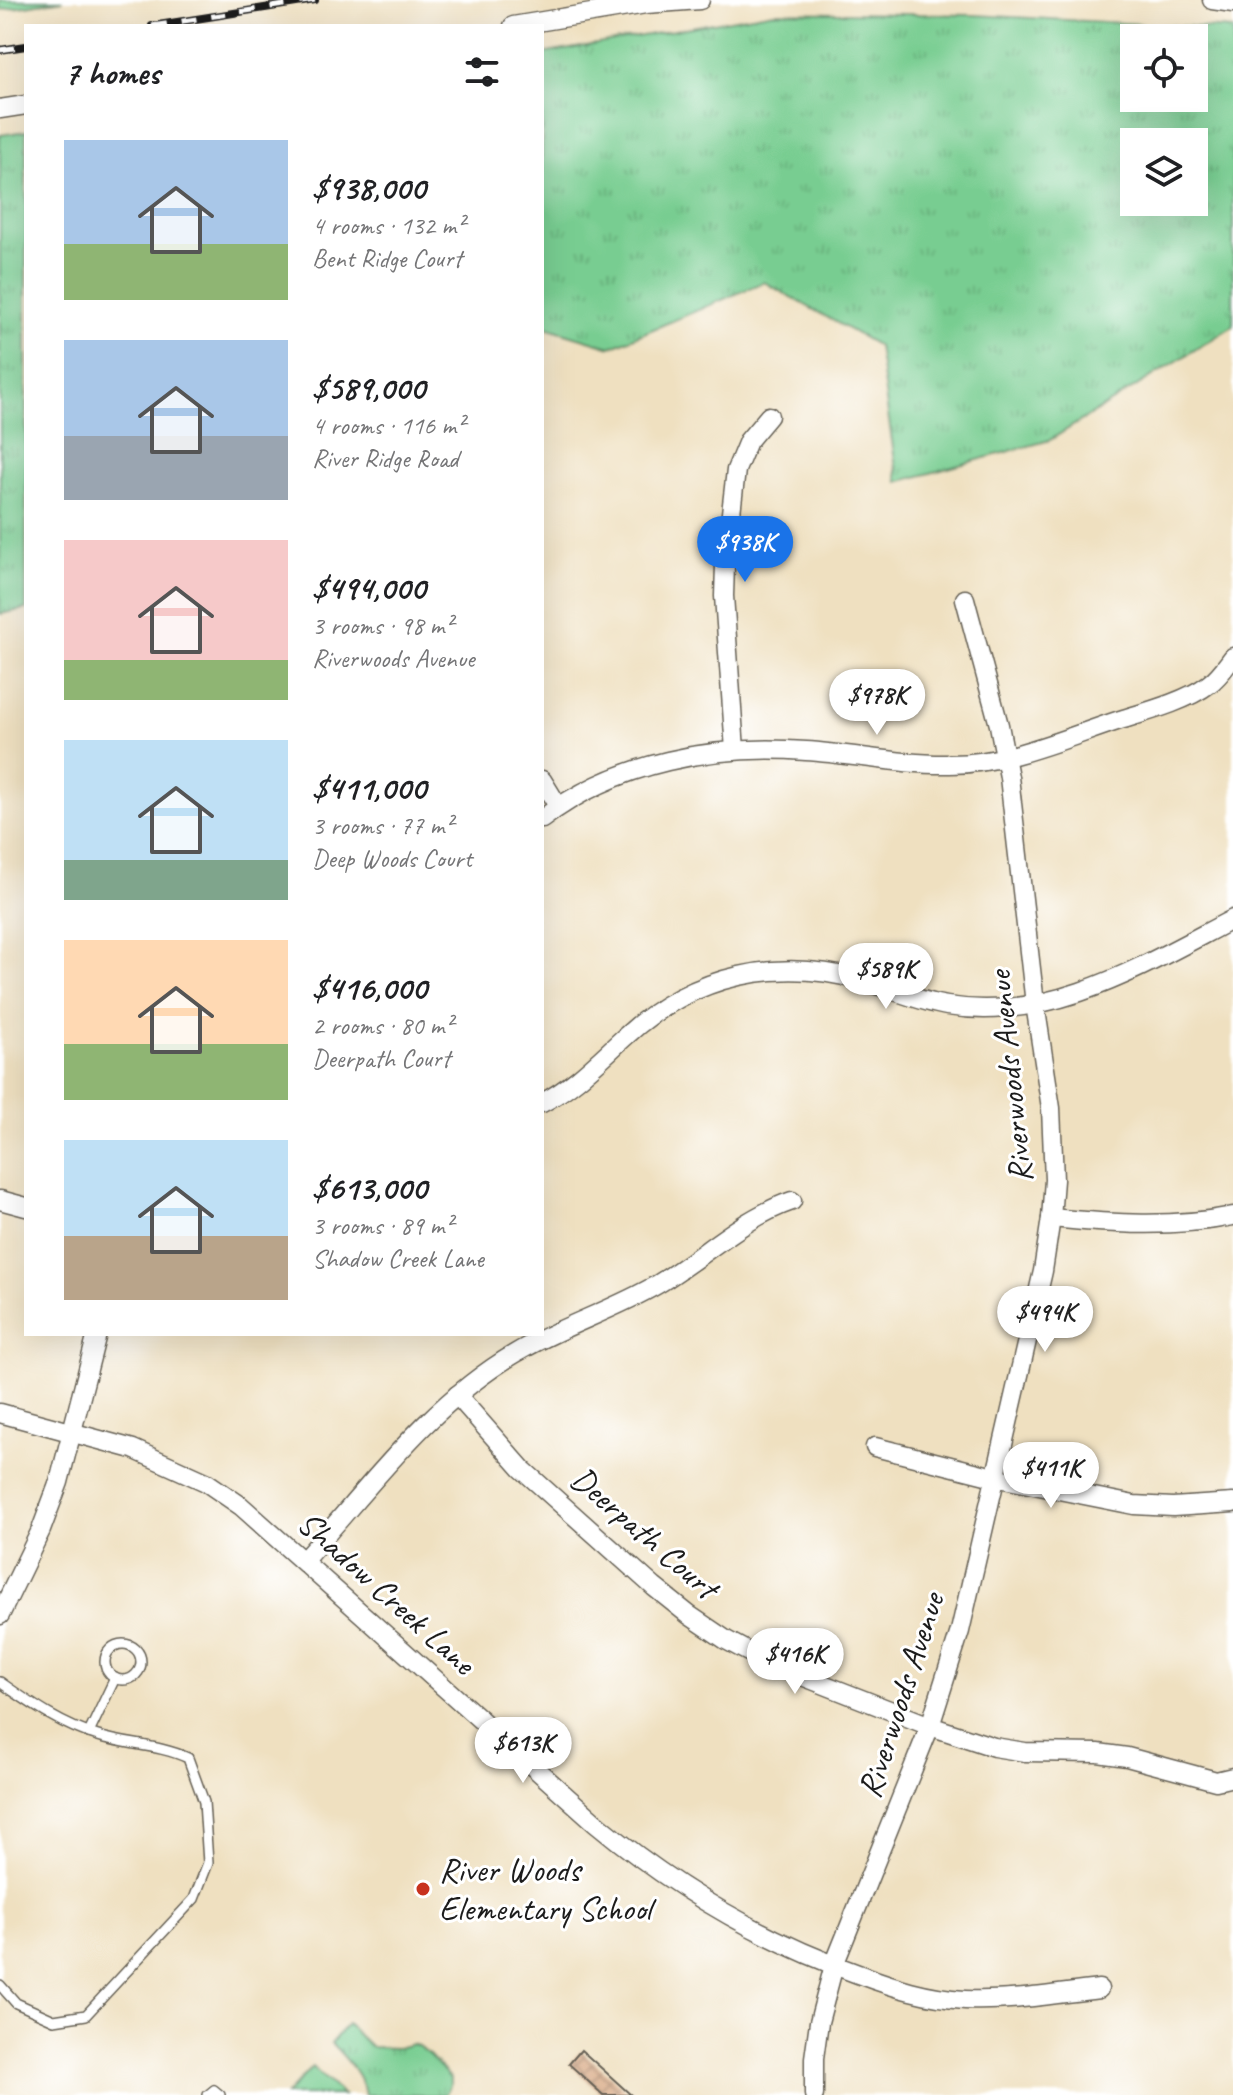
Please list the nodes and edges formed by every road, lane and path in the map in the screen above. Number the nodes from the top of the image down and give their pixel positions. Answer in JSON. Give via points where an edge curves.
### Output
{"nodes":[{"id":1,"x":700,"y":0,"type":"edge"},
{"id":2,"x":1212,"y":0,"type":"edge"},
{"id":3,"x":1233,"y":3,"type":"edge"},
{"id":4,"x":525,"y":24,"type":"edge"},
{"id":5,"x":24,"y":105,"type":"edge"},
{"id":6,"x":0,"y":109,"type":"edge"},
{"id":7,"x":769,"y":416,"type":"dead end"},
{"id":8,"x":965,"y":599,"type":"dead end"},
{"id":9,"x":1233,"y":657,"type":"edge"},
{"id":10,"x":735,"y":750,"type":"junction"},
{"id":11,"x":1005,"y":757,"type":"junction"},
{"id":12,"x":544,"y":783,"type":"edge"},
{"id":13,"x":558,"y":806,"type":"junction"},
{"id":14,"x":544,"y":817,"type":"edge"},
{"id":15,"x":1233,"y":919,"type":"edge"},
{"id":16,"x":1035,"y":1004,"type":"junction"},
{"id":17,"x":544,"y":1102,"type":"edge"},
{"id":18,"x":0,"y":1200,"type":"edge"},
{"id":19,"x":792,"y":1201,"type":"dead end"},
{"id":20,"x":24,"y":1206,"type":"edge"},
{"id":21,"x":1233,"y":1216,"type":"edge"},
{"id":22,"x":1051,"y":1218,"type":"junction"},
{"id":23,"x":97,"y":1336,"type":"edge"},
{"id":24,"x":457,"y":1395,"type":"junction"},
{"id":25,"x":0,"y":1413,"type":"edge"},
{"id":26,"x":73,"y":1433,"type":"junction"},
{"id":27,"x":875,"y":1447,"type":"dead end"},
{"id":28,"x":994,"y":1477,"type":"junction"},
{"id":29,"x":1233,"y":1503,"type":"edge"},
{"id":30,"x":304,"y":1560,"type":"junction"},
{"id":31,"x":0,"y":1615,"type":"edge"},
{"id":32,"x":115,"y":1678,"type":"junction"},
{"id":33,"x":0,"y":1682,"type":"edge"},
{"id":34,"x":930,"y":1726,"type":"junction"},
{"id":35,"x":89,"y":1733,"type":"junction"},
{"id":36,"x":1233,"y":1777,"type":"edge"},
{"id":37,"x":834,"y":1965,"type":"junction"},
{"id":38,"x":0,"y":1985,"type":"edge"},
{"id":39,"x":1099,"y":1989,"type":"dead end"},
{"id":40,"x":208,"y":2095,"type":"edge"},
{"id":41,"x":220,"y":2095,"type":"edge"},
{"id":42,"x":814,"y":2095,"type":"edge"}],
"edges":[{"from":1,"to":4,"type":"street"},
{"from":2,"to":3,"type":"street"},
{"from":5,"to":6,"type":"street"},
{"from":7,"to":10,"type":"street","via":[[748,441],[736,470],[725,565]]},
{"from":8,"to":11,"type":"street","name":"Riverwoods Avenue"},
{"from":9,"to":11,"type":"street","via":[[1209,685],[1190,695]]},
{"from":10,"to":11,"type":"street","via":[[951,764]]},
{"from":10,"to":13,"type":"street","via":[[647,767]]},
{"from":11,"to":16,"type":"street","name":"Riverwoods Avenue"},
{"from":12,"to":13,"type":"street"},
{"from":13,"to":14,"type":"street"},
{"from":15,"to":16,"type":"street","via":[[1097,987]]},
{"from":16,"to":17,"type":"street","via":[[950,1007],[816,972],[740,976],[679,998],[652,1015],[594,1068]]},
{"from":16,"to":22,"type":"street","name":"Riverwoods Avenue","via":[[1054,1139]]},
{"from":18,"to":20,"type":"street"},
{"from":19,"to":24,"type":"street","via":[[766,1210],[635,1298],[514,1353]]},
{"from":21,"to":22,"type":"street","via":[[1141,1226]]},
{"from":22,"to":28,"type":"street","name":"Riverwoods Avenue"},
{"from":23,"to":26,"type":"street"},
{"from":24,"to":30,"type":"street"},
{"from":24,"to":34,"type":"street","name":"Deerpath Court","via":[[522,1469],[689,1615],[769,1663]]},
{"from":25,"to":26,"type":"street","name":"Shadow Creek Lane"},
{"from":26,"to":30,"type":"street","name":"Shadow Creek Lane","via":[[133,1449],[206,1482]]},
{"from":26,"to":31,"type":"street","via":[[41,1530]]},
{"from":27,"to":28,"type":"street"},
{"from":28,"to":29,"type":"street","via":[[1134,1505]]},
{"from":28,"to":34,"type":"street","name":"Riverwoods Avenue","via":[[960,1631]]},
{"from":30,"to":37,"type":"street","name":"Shadow Creek Lane","via":[[634,1854],[722,1912]]},
{"from":32,"to":32,"type":"lane","via":[[105,1667],[106,1655],[114,1646],[131,1645],[141,1659],[139,1671],[130,1679]]},
{"from":32,"to":35,"type":"lane"},
{"from":33,"to":35,"type":"lane","via":[[42,1711]]},
{"from":34,"to":36,"type":"street","name":"Deerpath Court","via":[[994,1747],[1098,1753],[1216,1781]]},
{"from":34,"to":37,"type":"street","name":"Riverwoods Avenue"},
{"from":35,"to":38,"type":"lane","via":[[167,1748],[188,1758],[204,1802],[208,1863],[194,1899],[86,2015],[54,2020],[16,2003]]},
{"from":37,"to":39,"type":"street","name":"Shadow Creek Lane","via":[[903,1990],[965,2000]]},
{"from":37,"to":42,"type":"street","name":"Riverwoods Avenue","via":[[819,2022]]},
{"from":40,"to":41,"type":"lane","via":[[214,2090]]}]}
